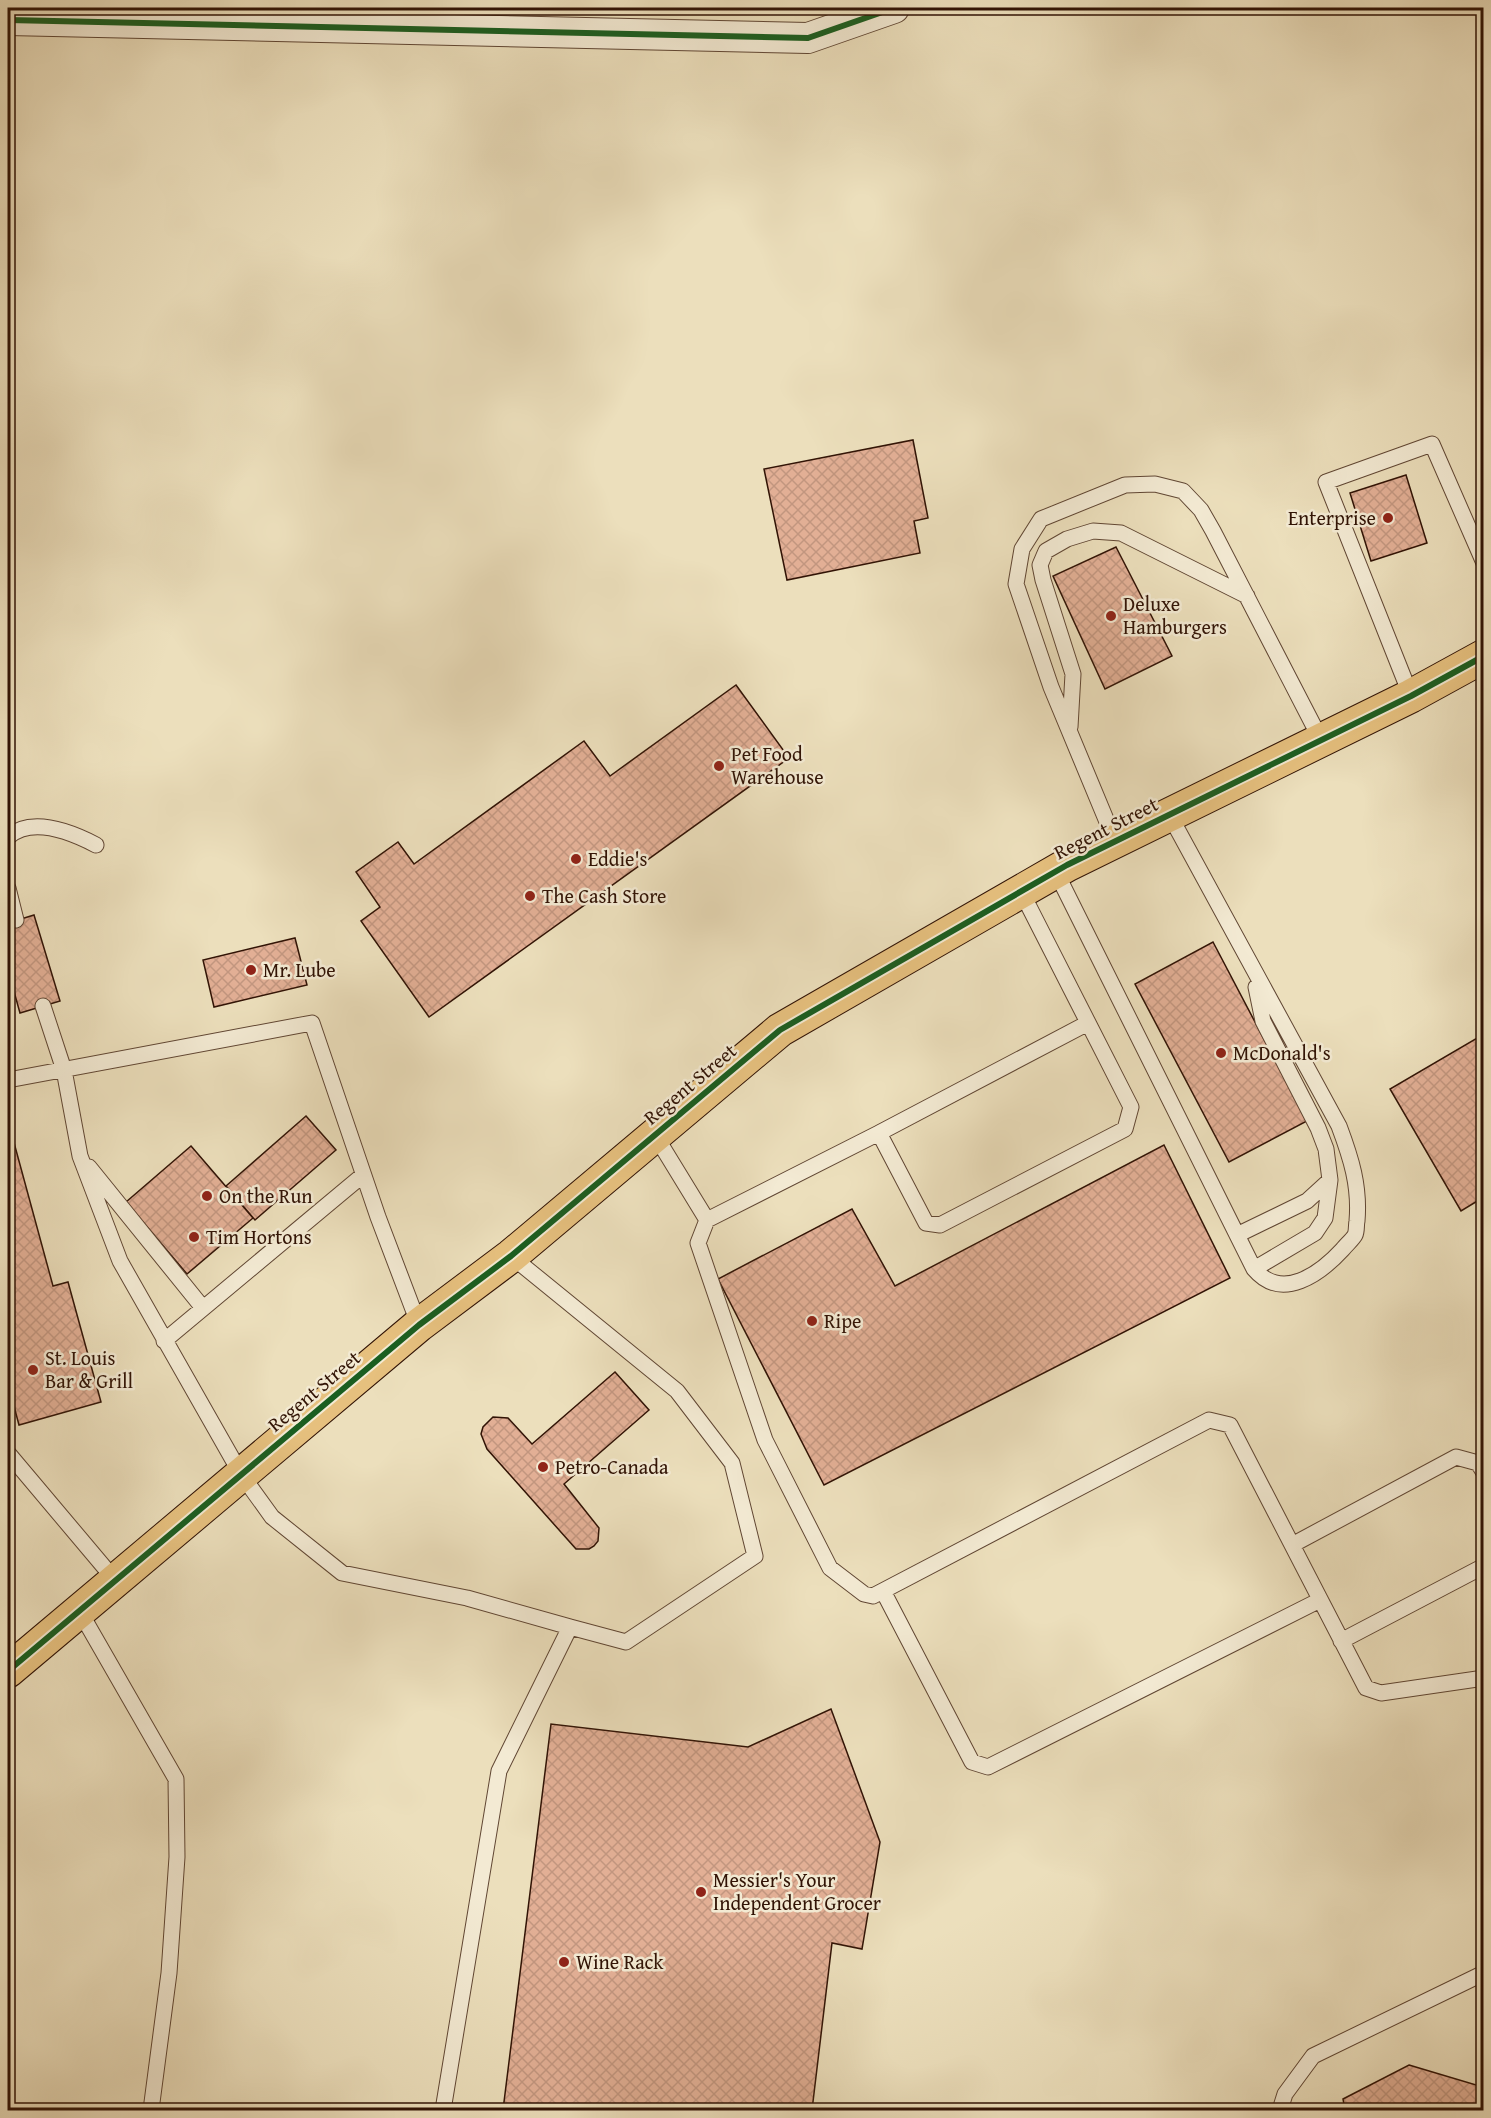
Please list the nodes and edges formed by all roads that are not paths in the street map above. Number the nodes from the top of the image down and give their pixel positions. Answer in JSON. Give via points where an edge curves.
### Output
{"nodes":[{"id":1,"x":894,"y":8,"type":"edge"},
{"id":2,"x":8,"y":20,"type":"edge"},
{"id":3,"x":1484,"y":563,"type":"edge"},
{"id":4,"x":1246,"y":596,"type":"junction"},
{"id":5,"x":1484,"y":656,"type":"edge"},
{"id":6,"x":1411,"y":696,"type":"junction"},
{"id":7,"x":1070,"y":733,"type":"junction"},
{"id":8,"x":1321,"y":740,"type":"junction"},
{"id":9,"x":1169,"y":814,"type":"junction"},
{"id":10,"x":8,"y":837,"type":"edge"},
{"id":11,"x":1115,"y":841,"type":"junction"},
{"id":12,"x":96,"y":845,"type":"dead end"},
{"id":13,"x":1056,"y":872,"type":"junction"},
{"id":14,"x":8,"y":888,"type":"edge"},
{"id":15,"x":1021,"y":891,"type":"junction"},
{"id":16,"x":16,"y":920,"type":"dead end"},
{"id":17,"x":1253,"y":972,"type":"junction"},
{"id":18,"x":43,"y":1006,"type":"dead end"},
{"id":19,"x":1088,"y":1023,"type":"junction"},
{"id":20,"x":63,"y":1070,"type":"junction"},
{"id":21,"x":8,"y":1080,"type":"edge"},
{"id":22,"x":879,"y":1133,"type":"junction"},
{"id":23,"x":655,"y":1135,"type":"junction"},
{"id":24,"x":80,"y":1156,"type":"junction"},
{"id":25,"x":363,"y":1175,"type":"junction"},
{"id":26,"x":1330,"y":1180,"type":"junction"},
{"id":27,"x":707,"y":1220,"type":"junction"},
{"id":28,"x":1237,"y":1235,"type":"junction"},
{"id":29,"x":512,"y":1256,"type":"junction"},
{"id":30,"x":1254,"y":1269,"type":"junction"},
{"id":31,"x":203,"y":1308,"type":"junction"},
{"id":32,"x":419,"y":1325,"type":"junction"},
{"id":33,"x":164,"y":1341,"type":"junction"},
{"id":34,"x":8,"y":1453,"type":"edge"},
{"id":35,"x":1484,"y":1473,"type":"edge"},
{"id":36,"x":241,"y":1474,"type":"junction"},
{"id":37,"x":1292,"y":1545,"type":"junction"},
{"id":38,"x":1484,"y":1566,"type":"edge"},
{"id":39,"x":115,"y":1580,"type":"junction"},
{"id":40,"x":883,"y":1591,"type":"junction"},
{"id":41,"x":1320,"y":1600,"type":"junction"},
{"id":42,"x":79,"y":1610,"type":"junction"},
{"id":43,"x":570,"y":1628,"type":"junction"},
{"id":44,"x":1341,"y":1641,"type":"junction"},
{"id":45,"x":8,"y":1671,"type":"edge"},
{"id":46,"x":1484,"y":1677,"type":"edge"},
{"id":47,"x":1484,"y":1973,"type":"edge"},
{"id":48,"x":151,"y":2110,"type":"edge"},
{"id":49,"x":443,"y":2110,"type":"edge"},
{"id":50,"x":1280,"y":2110,"type":"edge"}],
"edges":[{"from":1,"to":2,"type":"street","via":[[808,38]]},
{"from":3,"to":6,"type":"lane","via":[[1432,444],[1326,482]]},
{"from":4,"to":7,"type":"lane","via":[[1121,533],[1094,531],[1046,551],[1040,565],[1073,674]]},
{"from":4,"to":7,"type":"lane","via":[[1201,510],[1183,491],[1155,484],[1125,486],[1041,519],[1022,549],[1016,584]]},
{"from":4,"to":8,"type":"lane"},
{"from":5,"to":6,"type":"main road","name":"Regent Street"},
{"from":6,"to":8,"type":"main road","name":"Regent Street"},
{"from":7,"to":11,"type":"lane"},
{"from":8,"to":9,"type":"main road","name":"Regent Street"},
{"from":9,"to":11,"type":"main road","name":"Regent Street"},
{"from":9,"to":17,"type":"lane"},
{"from":10,"to":12,"type":"lane","via":[[26,828],[52,828]]},
{"from":11,"to":13,"type":"main road","name":"Regent Street"},
{"from":13,"to":15,"type":"main road","name":"Regent Street"},
{"from":13,"to":28,"type":"lane"},
{"from":14,"to":16,"type":"lane"},
{"from":15,"to":19,"type":"lane"},
{"from":15,"to":23,"type":"main road","name":"Regent Street","via":[[780,1030]]},
{"from":17,"to":26,"type":"lane","via":[[1263,1021],[1318,1128],[1326,1149]]},
{"from":17,"to":30,"type":"lane","via":[[1339,1126],[1353,1164],[1359,1201],[1355,1235],[1326,1267],[1291,1284],[1263,1279]]},
{"from":18,"to":20,"type":"lane"},
{"from":19,"to":22,"type":"lane"},
{"from":19,"to":22,"type":"lane","via":[[1131,1107],[1125,1129],[940,1225],[926,1223]]},
{"from":20,"to":21,"type":"lane"},
{"from":20,"to":24,"type":"lane"},
{"from":20,"to":25,"type":"lane","via":[[312,1023]]},
{"from":22,"to":27,"type":"lane"},
{"from":23,"to":27,"type":"lane"},
{"from":23,"to":29,"type":"main road","name":"Regent Street"},
{"from":24,"to":31,"type":"lane"},
{"from":24,"to":33,"type":"lane","via":[[120,1261]]},
{"from":25,"to":31,"type":"lane"},
{"from":25,"to":32,"type":"lane"},
{"from":26,"to":28,"type":"lane","via":[[1307,1201]]},
{"from":26,"to":30,"type":"lane","via":[[1325,1218],[1315,1233]]},
{"from":27,"to":40,"type":"lane","via":[[698,1243],[765,1440],[830,1568],[864,1594],[873,1596]]},
{"from":28,"to":30,"type":"lane"},
{"from":29,"to":32,"type":"main road","name":"Regent Street"},
{"from":29,"to":43,"type":"lane","via":[[677,1391],[732,1463],[755,1556],[626,1642]]},
{"from":31,"to":33,"type":"lane"},
{"from":32,"to":36,"type":"main road","name":"Regent Street"},
{"from":33,"to":36,"type":"lane"},
{"from":34,"to":39,"type":"lane"},
{"from":35,"to":37,"type":"lane","via":[[1478,1463],[1456,1457]]},
{"from":36,"to":39,"type":"main road","name":"Regent Street"},
{"from":36,"to":43,"type":"lane","via":[[272,1517],[342,1574],[467,1598]]},
{"from":37,"to":40,"type":"lane","via":[[1230,1425],[1209,1419]]},
{"from":37,"to":41,"type":"lane"},
{"from":38,"to":44,"type":"lane"},
{"from":39,"to":42,"type":"main road","name":"Regent Street"},
{"from":40,"to":41,"type":"lane","via":[[972,1762],[988,1767]]},
{"from":41,"to":44,"type":"lane"},
{"from":42,"to":45,"type":"main road","name":"Regent Street"},
{"from":42,"to":48,"type":"lane","via":[[176,1779],[177,1857],[170,1961]]},
{"from":43,"to":49,"type":"lane","via":[[499,1771]]},
{"from":44,"to":46,"type":"lane","via":[[1366,1689],[1381,1693]]},
{"from":47,"to":50,"type":"lane","via":[[1313,2056],[1285,2094]]}]}
